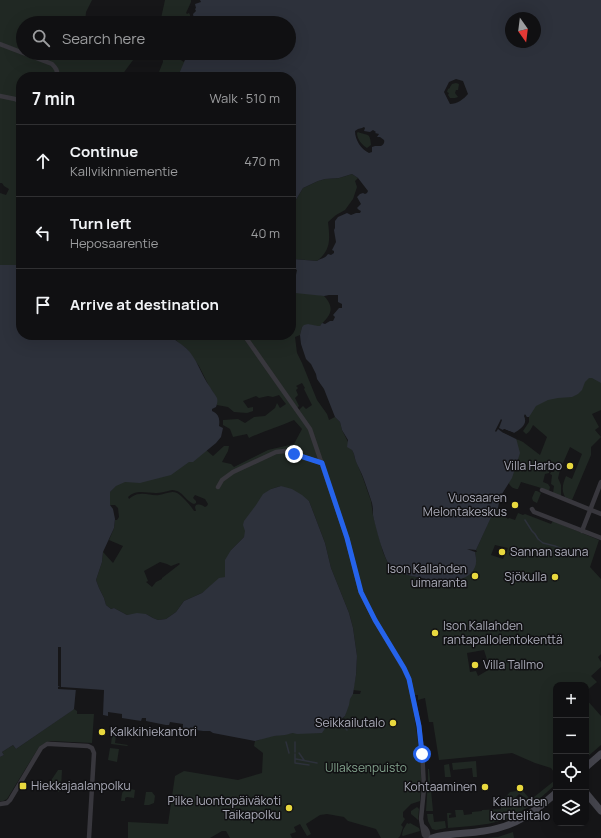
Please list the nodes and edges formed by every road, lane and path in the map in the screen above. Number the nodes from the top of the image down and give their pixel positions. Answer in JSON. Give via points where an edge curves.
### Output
{"nodes":[{"id":1,"x":0,"y":44,"type":"edge"},
{"id":2,"x":16,"y":50,"type":"edge"},
{"id":3,"x":42,"y":60,"type":"edge"},
{"id":4,"x":57,"y":72,"type":"edge"},
{"id":5,"x":0,"y":96,"type":"edge"},
{"id":6,"x":16,"y":100,"type":"edge"},
{"id":7,"x":248,"y":340,"type":"edge"},
{"id":8,"x":322,"y":463,"type":"junction"},
{"id":9,"x":601,"y":482,"type":"edge"},
{"id":10,"x":218,"y":487,"type":"dead end"},
{"id":11,"x":542,"y":490,"type":"dead end"},
{"id":12,"x":532,"y":509,"type":"dead end"},
{"id":13,"x":590,"y":510,"type":"junction"},
{"id":14,"x":601,"y":514,"type":"edge"},
{"id":15,"x":582,"y":531,"type":"junction"},
{"id":16,"x":601,"y":538,"type":"edge"},
{"id":17,"x":601,"y":754,"type":"edge"},
{"id":18,"x":589,"y":764,"type":"edge"},
{"id":19,"x":553,"y":795,"type":"edge"},
{"id":20,"x":589,"y":797,"type":"edge"},
{"id":21,"x":0,"y":804,"type":"edge"},
{"id":22,"x":601,"y":811,"type":"edge"},
{"id":23,"x":90,"y":838,"type":"edge"},
{"id":24,"x":428,"y":838,"type":"edge"},
{"id":25,"x":432,"y":838,"type":"edge"}],
"edges":[{"from":1,"to":2,"type":"street"},
{"from":3,"to":4,"type":"street","via":[[52,64]]},
{"from":5,"to":6,"type":"street"},
{"from":7,"to":8,"type":"street","via":[[309,427]]},
{"from":8,"to":10,"type":"street","via":[[285,452],[276,452],[233,472],[222,480]]},
{"from":8,"to":24,"type":"street","via":[[363,596],[409,679],[422,750],[424,782],[421,813],[422,825],[429,833]]},
{"from":9,"to":13,"type":"street"},
{"from":11,"to":13,"type":"street"},
{"from":12,"to":15,"type":"street"},
{"from":13,"to":14,"type":"street"},
{"from":13,"to":15,"type":"street"},
{"from":15,"to":16,"type":"street"},
{"from":17,"to":18,"type":"street"},
{"from":19,"to":25,"type":"street","via":[[529,815],[507,826]]},
{"from":20,"to":22,"type":"street"},
{"from":21,"to":23,"type":"street","via":[[10,800],[45,745],[88,746],[94,753]]}]}
